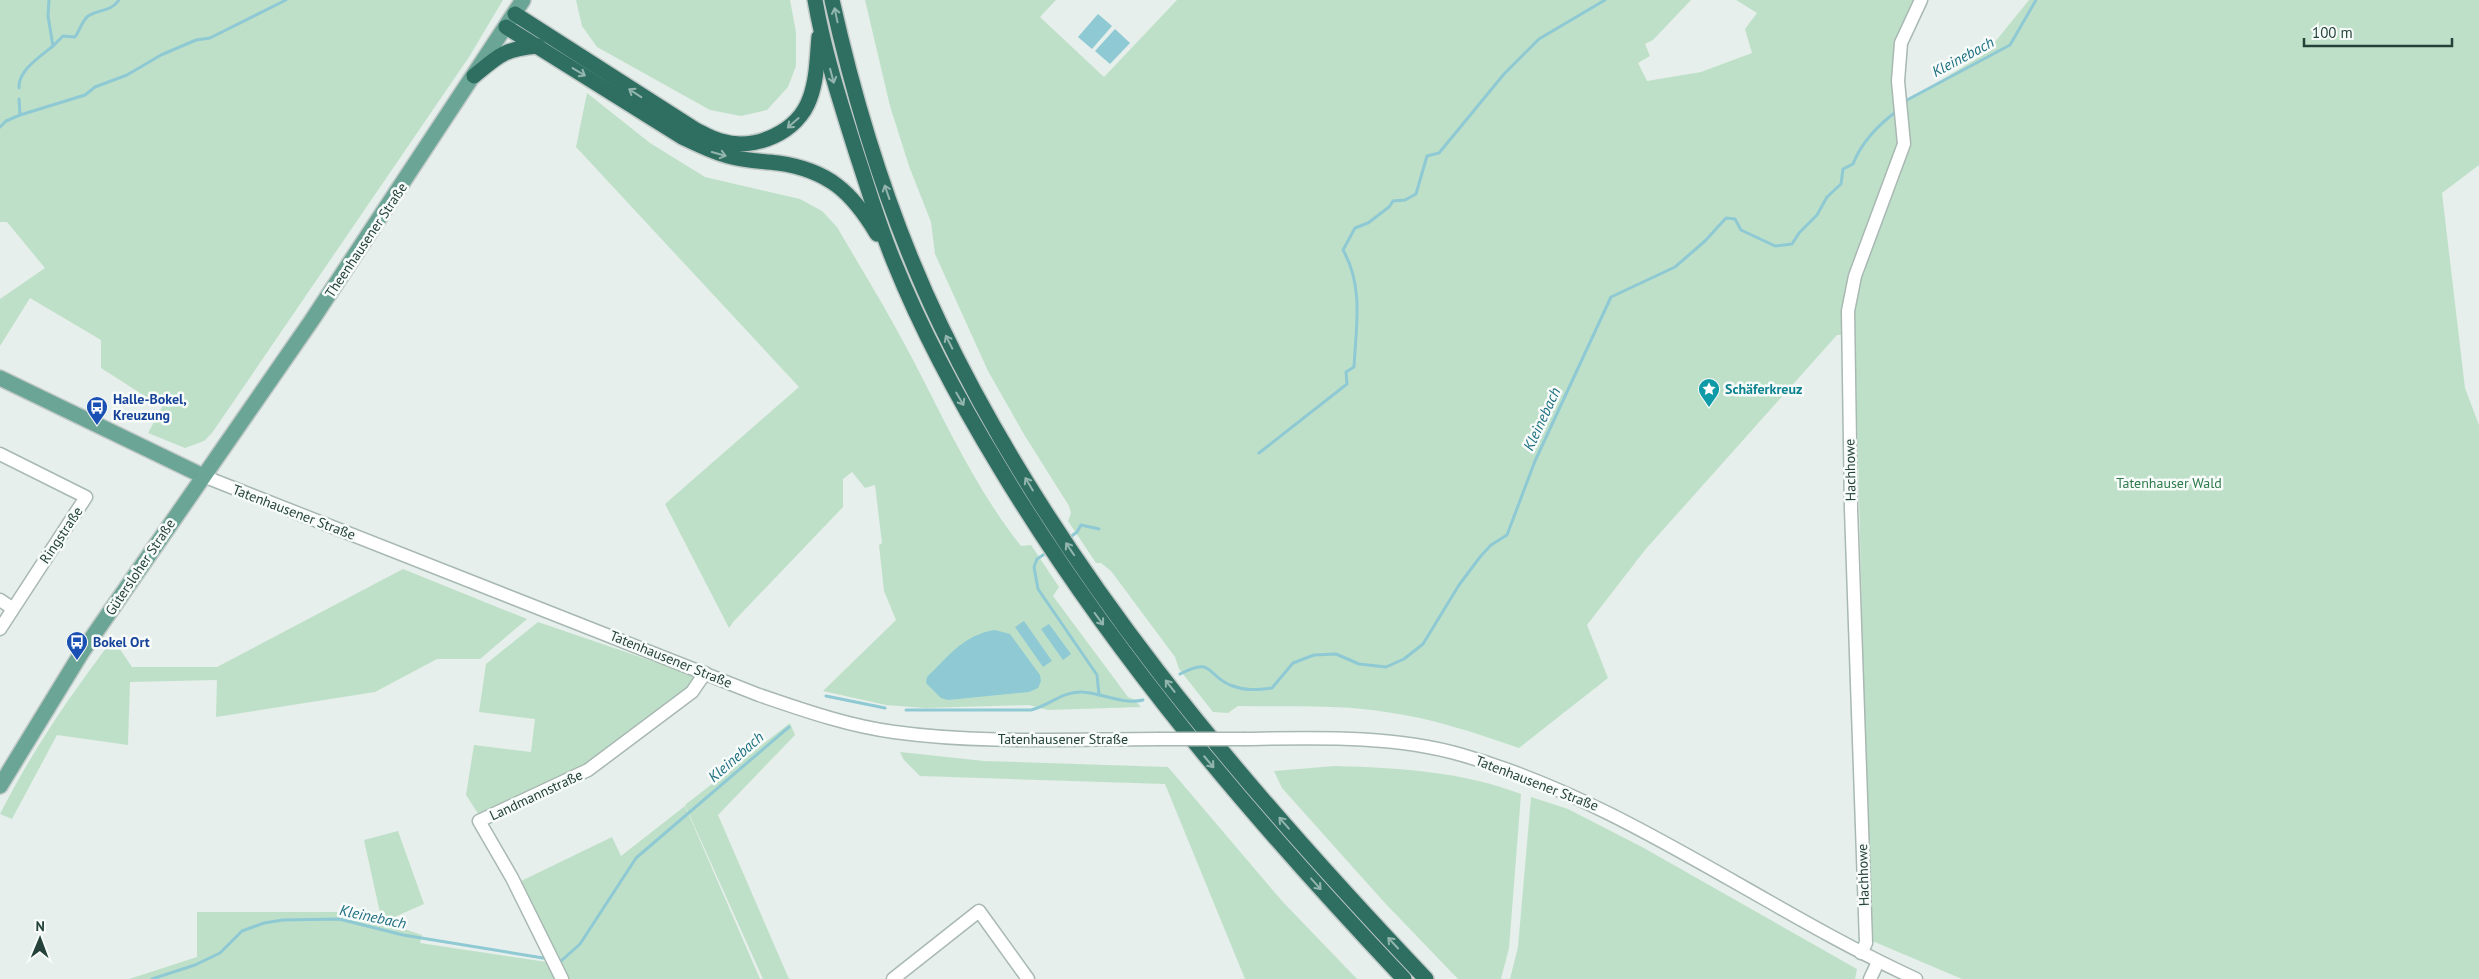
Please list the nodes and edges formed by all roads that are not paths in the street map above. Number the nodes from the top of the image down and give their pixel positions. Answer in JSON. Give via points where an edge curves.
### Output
{"nodes":[{"id":1,"x":523,"y":0,"type":"edge"},
{"id":2,"x":814,"y":0,"type":"edge"},
{"id":3,"x":832,"y":0,"type":"edge"},
{"id":4,"x":1921,"y":0,"type":"edge"},
{"id":5,"x":515,"y":14,"type":"junction"},
{"id":6,"x":506,"y":27,"type":"junction"},
{"id":7,"x":820,"y":28,"type":"junction"},
{"id":8,"x":538,"y":46,"type":"junction"},
{"id":9,"x":474,"y":76,"type":"junction"},
{"id":10,"x":894,"y":261,"type":"junction"},
{"id":11,"x":0,"y":378,"type":"edge"},
{"id":12,"x":0,"y":454,"type":"edge"},
{"id":13,"x":203,"y":476,"type":"junction"},
{"id":14,"x":0,"y":600,"type":"edge"},
{"id":15,"x":12,"y":608,"type":"junction"},
{"id":16,"x":0,"y":629,"type":"edge"},
{"id":17,"x":705,"y":672,"type":"junction"},
{"id":18,"x":0,"y":786,"type":"edge"},
{"id":19,"x":1861,"y":953,"type":"junction"},
{"id":20,"x":1878,"y":962,"type":"junction"},
{"id":21,"x":562,"y":979,"type":"edge"},
{"id":22,"x":894,"y":979,"type":"edge"},
{"id":23,"x":1028,"y":979,"type":"edge"},
{"id":24,"x":1404,"y":979,"type":"edge"},
{"id":25,"x":1426,"y":979,"type":"edge"},
{"id":26,"x":1870,"y":979,"type":"edge"},
{"id":27,"x":1916,"y":979,"type":"edge"}],
"edges":[{"from":1,"to":5,"type":"main road","name":"Theenhausener Straße"},
{"from":2,"to":7,"type":"highway"},
{"from":25,"to":3,"type":"highway","one_way":true,"via":[[1336,882],[1200,724],[1054,526],[972,387],[940,325],[907,249],[860,114]]},
{"from":4,"to":19,"type":"street","name":"Hachhowe","via":[[1901,43],[1898,82],[1904,144],[1855,276],[1848,311],[1851,509],[1866,943]]},
{"from":5,"to":6,"type":"main road","name":"Theenhausener Straße"},
{"from":7,"to":5,"type":"highway","one_way":true,"via":[[810,100],[799,118],[771,138],[741,144],[721,141],[696,130]]},
{"from":6,"to":8,"type":"highway"},
{"from":6,"to":9,"type":"main road","name":"Theenhausener Straße"},
{"from":7,"to":10,"type":"highway","one_way":true,"via":[[836,91]]},
{"from":8,"to":9,"type":"highway","via":[[514,48],[500,54]]},
{"from":8,"to":10,"type":"highway","one_way":true,"via":[[682,137],[712,152],[798,166],[840,186],[857,202]]},
{"from":9,"to":13,"type":"main road","name":"Theenhausener Straße","via":[[312,320]]},
{"from":10,"to":24,"type":"highway","one_way":true,"via":[[949,381],[1070,580],[1178,724],[1250,811]]},
{"from":11,"to":13,"type":"main road"},
{"from":12,"to":15,"type":"street","name":"Ringstraße","via":[[86,498]]},
{"from":13,"to":17,"type":"street","name":"Tatenhausener Straße"},
{"from":13,"to":18,"type":"main road","name":"Gütersloher Straße","via":[[82,652]]},
{"from":14,"to":15,"type":"street"},
{"from":15,"to":16,"type":"street","name":"Ringstraße"},
{"from":17,"to":19,"type":"street","name":"Tatenhausener Straße","bridge":true,"via":[[802,710],[893,732],[965,739],[1333,738],[1403,743],[1462,755],[1531,778],[1605,810]]},
{"from":17,"to":21,"type":"street","name":"Landmannstraße","via":[[692,692],[588,770],[479,821],[512,878]]},
{"from":19,"to":20,"type":"street","name":"Tatenhausener Straße"},
{"from":20,"to":26,"type":"street"},
{"from":20,"to":27,"type":"street","name":"Tatenhausener Straße"},
{"from":22,"to":23,"type":"street","via":[[979,911]]}]}
